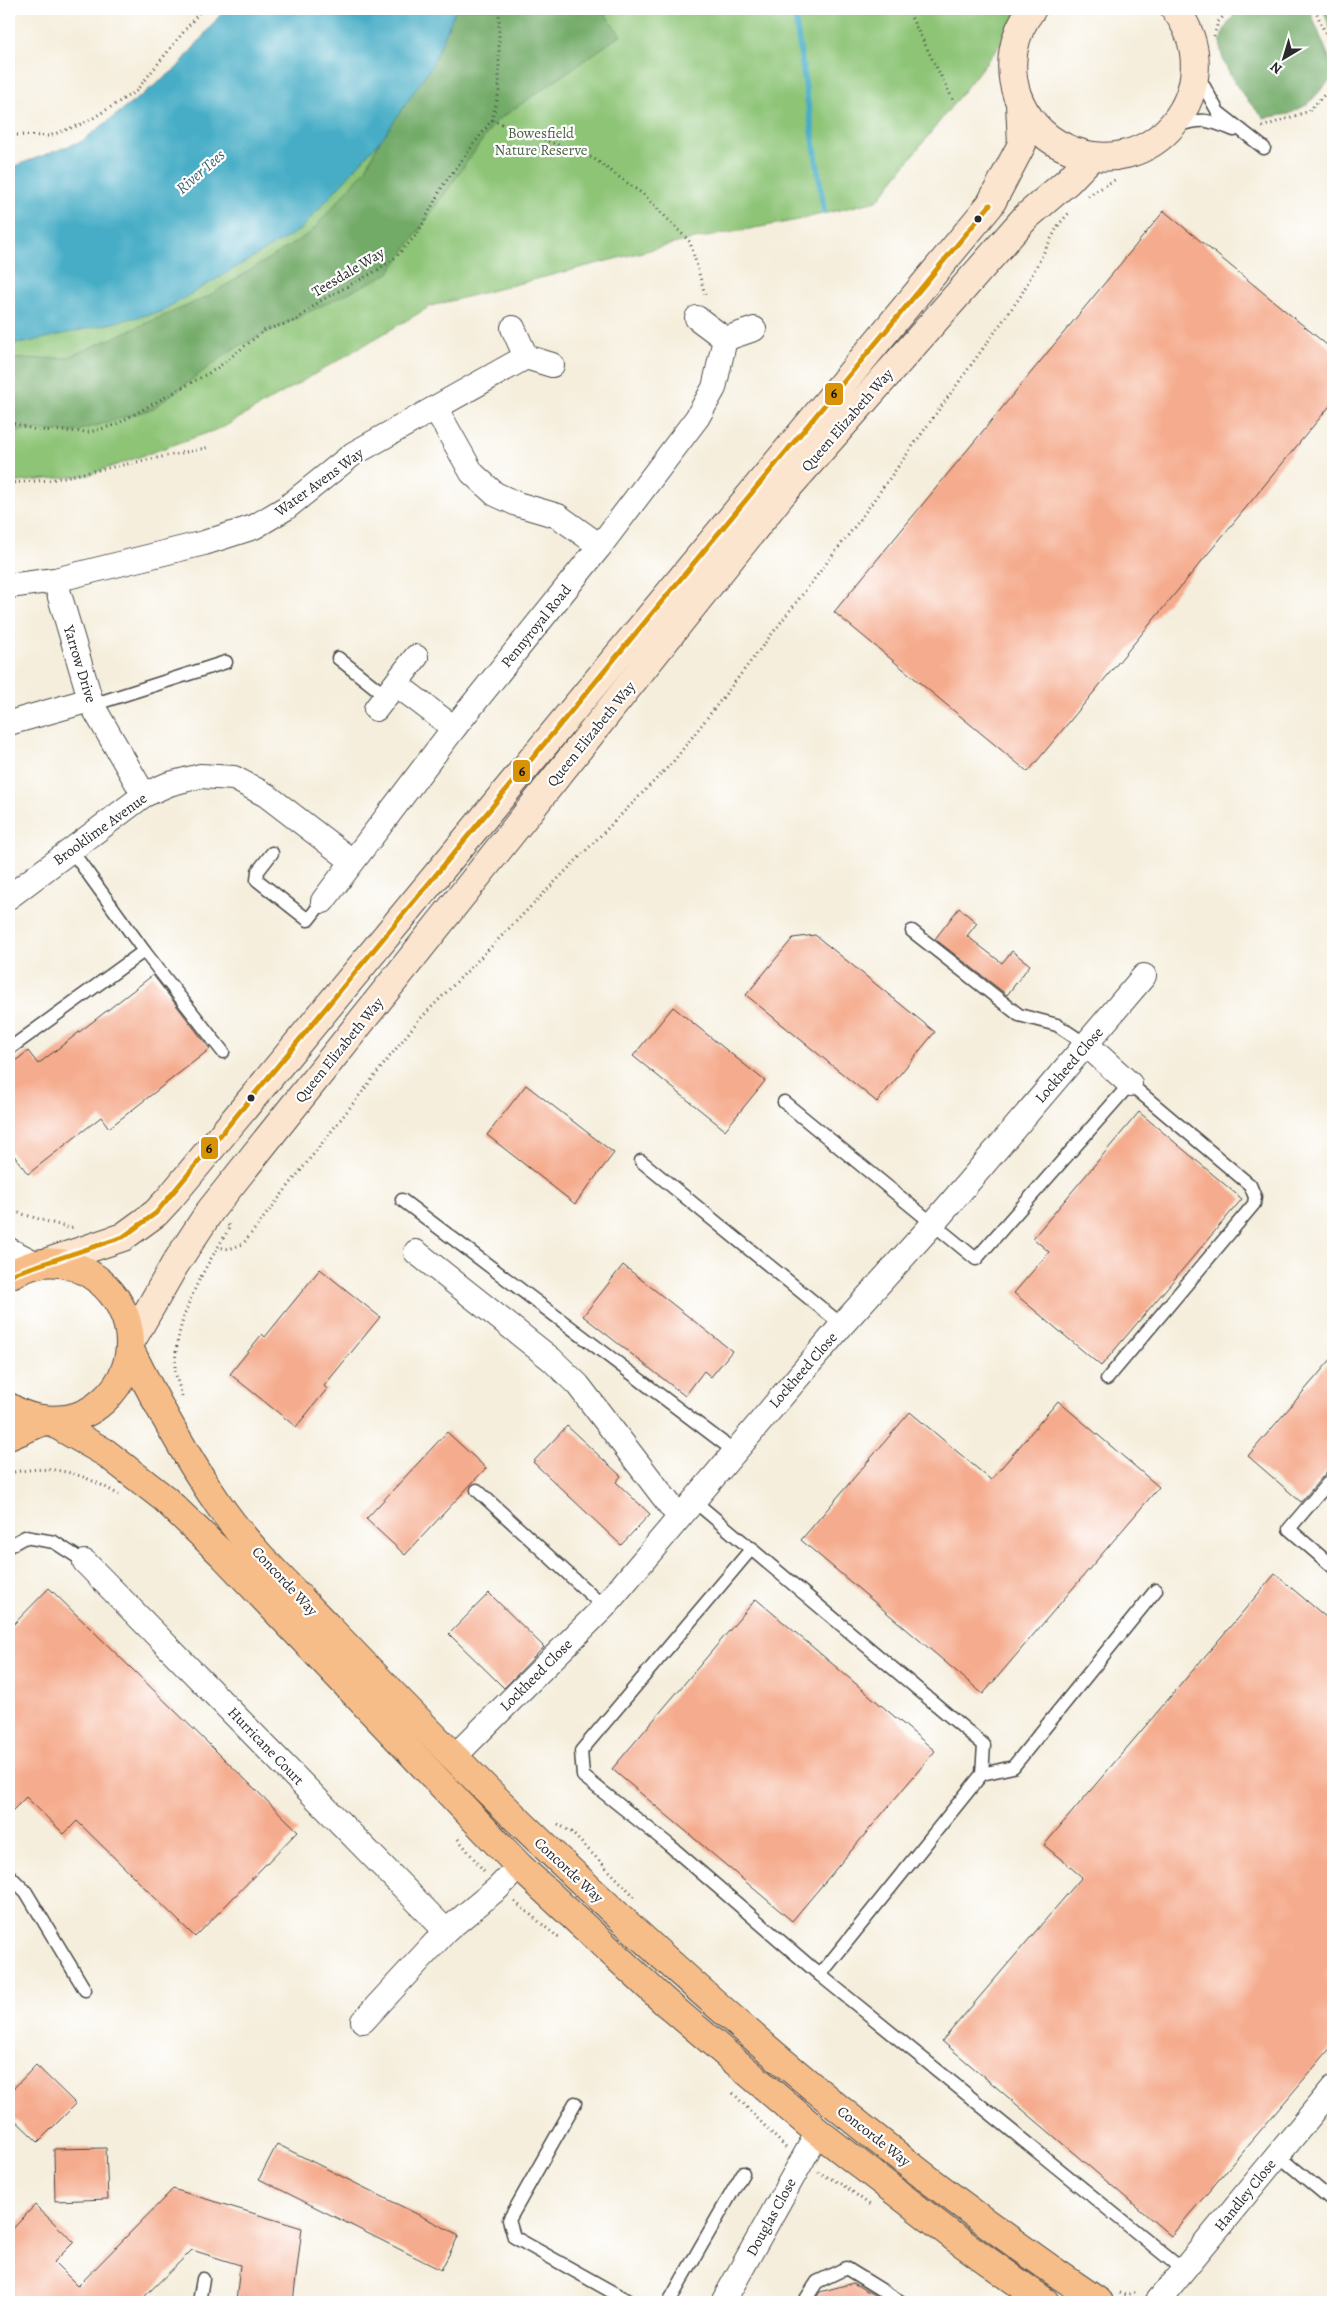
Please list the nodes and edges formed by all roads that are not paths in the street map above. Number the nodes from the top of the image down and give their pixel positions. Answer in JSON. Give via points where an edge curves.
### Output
{"nodes":[{"id":1,"x":1032,"y":9,"type":"edge"},
{"id":2,"x":1181,"y":12,"type":"edge"},
{"id":3,"x":1195,"y":69,"type":"junction"},
{"id":4,"x":1020,"y":104,"type":"junction"},
{"id":5,"x":1172,"y":127,"type":"junction"},
{"id":6,"x":1246,"y":135,"type":"junction"},
{"id":7,"x":1264,"y":148,"type":"dead end"},
{"id":8,"x":1092,"y":156,"type":"junction"},
{"id":9,"x":697,"y":318,"type":"dead end"},
{"id":10,"x":513,"y":328,"type":"dead end"},
{"id":11,"x":754,"y":329,"type":"dead end"},
{"id":12,"x":721,"y":336,"type":"junction"},
{"id":13,"x":526,"y":357,"type":"junction"},
{"id":14,"x":552,"y":365,"type":"dead end"},
{"id":15,"x":436,"y":409,"type":"junction"},
{"id":16,"x":600,"y":546,"type":"junction"},
{"id":17,"x":55,"y":580,"type":"junction"},
{"id":18,"x":9,"y":586,"type":"edge"},
{"id":19,"x":416,"y":657,"type":"dead end"},
{"id":20,"x":338,"y":658,"type":"dead end"},
{"id":21,"x":226,"y":662,"type":"dead end"},
{"id":22,"x":386,"y":696,"type":"junction"},
{"id":23,"x":91,"y":703,"type":"junction"},
{"id":24,"x":9,"y":723,"type":"edge"},
{"id":25,"x":454,"y":728,"type":"junction"},
{"id":26,"x":144,"y":795,"type":"junction"},
{"id":27,"x":71,"y":850,"type":"junction"},
{"id":28,"x":272,"y":853,"type":"dead end"},
{"id":29,"x":352,"y":861,"type":"junction"},
{"id":30,"x":9,"y":897,"type":"edge"},
{"id":31,"x":323,"y":901,"type":"joint"},
{"id":32,"x":912,"y":931,"type":"dead end"},
{"id":33,"x":144,"y":951,"type":"junction"},
{"id":34,"x":1144,"y":976,"type":"dead end"},
{"id":35,"x":1086,"y":1045,"type":"junction"},
{"id":36,"x":9,"y":1049,"type":"edge"},
{"id":37,"x":223,"y":1052,"type":"dead end"},
{"id":38,"x":1130,"y":1084,"type":"junction"},
{"id":39,"x":784,"y":1102,"type":"dead end"},
{"id":40,"x":641,"y":1160,"type":"dead end"},
{"id":41,"x":402,"y":1200,"type":"dead end"},
{"id":42,"x":932,"y":1225,"type":"junction"},
{"id":43,"x":9,"y":1250,"type":"edge"},
{"id":44,"x":416,"y":1252,"type":"dead end"},
{"id":45,"x":43,"y":1263,"type":"junction"},
{"id":46,"x":9,"y":1275,"type":"edge"},
{"id":47,"x":842,"y":1325,"type":"junction"},
{"id":48,"x":130,"y":1347,"type":"junction"},
{"id":49,"x":1106,"y":1380,"type":"dead end"},
{"id":50,"x":9,"y":1407,"type":"edge"},
{"id":51,"x":47,"y":1421,"type":"junction"},
{"id":52,"x":9,"y":1436,"type":"edge"},
{"id":53,"x":734,"y":1451,"type":"junction"},
{"id":54,"x":1333,"y":1477,"type":"edge"},
{"id":55,"x":477,"y":1490,"type":"dead end"},
{"id":56,"x":686,"y":1508,"type":"junction"},
{"id":57,"x":9,"y":1546,"type":"edge"},
{"id":58,"x":752,"y":1548,"type":"junction"},
{"id":59,"x":85,"y":1562,"type":"joint"},
{"id":60,"x":1333,"y":1567,"type":"edge"},
{"id":61,"x":1156,"y":1590,"type":"dead end"},
{"id":62,"x":604,"y":1606,"type":"junction"},
{"id":63,"x":454,"y":1757,"type":"junction"},
{"id":64,"x":982,"y":1774,"type":"junction"},
{"id":65,"x":519,"y":1866,"type":"junction"},
{"id":66,"x":9,"y":1875,"type":"edge"},
{"id":67,"x":446,"y":1931,"type":"junction"},
{"id":68,"x":820,"y":1976,"type":"junction"},
{"id":69,"x":85,"y":1990,"type":"dead end"},
{"id":70,"x":363,"y":2021,"type":"dead end"},
{"id":71,"x":1333,"y":2088,"type":"edge"},
{"id":72,"x":575,"y":2103,"type":"dead end"},
{"id":73,"x":818,"y":2132,"type":"junction"},
{"id":74,"x":1278,"y":2155,"type":"junction"},
{"id":75,"x":743,"y":2173,"type":"dead end"},
{"id":76,"x":1333,"y":2201,"type":"edge"},
{"id":77,"x":1183,"y":2270,"type":"junction"},
{"id":78,"x":203,"y":2279,"type":"dead end"},
{"id":79,"x":1107,"y":2297,"type":"edge"},
{"id":80,"x":1159,"y":2299,"type":"edge"},
{"id":81,"x":200,"y":2302,"type":"edge"},
{"id":82,"x":630,"y":2302,"type":"edge"},
{"id":83,"x":669,"y":2302,"type":"edge"},
{"id":84,"x":723,"y":2302,"type":"edge"},
{"id":85,"x":804,"y":2302,"type":"edge"},
{"id":86,"x":901,"y":2302,"type":"edge"},
{"id":87,"x":1045,"y":2302,"type":"edge"}],
"edges":[{"from":1,"to":4,"type":"street","via":[[1018,32],[1013,50],[1014,86]]},
{"from":2,"to":3,"type":"street","via":[[1192,42]]},
{"from":3,"to":5,"type":"street","via":[[1191,94]]},
{"from":3,"to":6,"type":"lane","via":[[1218,112]]},
{"from":4,"to":8,"type":"street","via":[[1042,133],[1065,148]]},
{"from":4,"to":45,"type":"street","name":"Queen Elizabeth Way","via":[[1022,144],[990,205],[169,1199],[156,1213],[123,1237]]},
{"from":5,"to":6,"type":"lane","via":[[1198,119],[1212,121]]},
{"from":5,"to":8,"type":"street","via":[[1146,147],[1128,154]]},
{"from":6,"to":7,"type":"lane"},
{"from":8,"to":48,"type":"street","name":"Queen Elizabeth Way","via":[[1026,217],[782,494],[210,1211],[174,1266]]},
{"from":9,"to":12,"type":"street"},
{"from":10,"to":13,"type":"street"},
{"from":11,"to":12,"type":"street"},
{"from":12,"to":16,"type":"street","name":"Pennyroyal Road","via":[[714,388],[697,418]]},
{"from":13,"to":14,"type":"street"},
{"from":13,"to":15,"type":"street","name":"Water Avens Way"},
{"from":15,"to":16,"type":"street","via":[[472,473],[495,494],[558,516]]},
{"from":15,"to":17,"type":"street","name":"Water Avens Way","via":[[353,454],[286,508],[254,527],[204,543]]},
{"from":16,"to":25,"type":"street","name":"Pennyroyal Road"},
{"from":17,"to":18,"type":"street","name":"Water Avens Way"},
{"from":17,"to":23,"type":"street","name":"Yarrow Drive"},
{"from":19,"to":22,"type":"street"},
{"from":20,"to":22,"type":"lane"},
{"from":21,"to":23,"type":"lane"},
{"from":22,"to":25,"type":"street"},
{"from":23,"to":24,"type":"street"},
{"from":23,"to":26,"type":"street","name":"Yarrow Drive"},
{"from":25,"to":29,"type":"street","name":"Pennyroyal Road"},
{"from":26,"to":27,"type":"street","name":"Brooklime Avenue"},
{"from":26,"to":29,"type":"street","name":"Brooklime Avenue","via":[[200,776],[234,778],[266,795]]},
{"from":27,"to":30,"type":"street","name":"Brooklime Avenue"},
{"from":27,"to":33,"type":"lane"},
{"from":28,"to":31,"type":"lane","via":[[258,871],[257,880],[308,920]]},
{"from":29,"to":31,"type":"street","name":"Pennyroyal Road"},
{"from":32,"to":35,"type":"lane","via":[[1019,1016],[1057,1025]]},
{"from":33,"to":36,"type":"lane"},
{"from":33,"to":37,"type":"lane"},
{"from":34,"to":35,"type":"street","name":"Lockheed Close"},
{"from":35,"to":38,"type":"street"},
{"from":35,"to":42,"type":"street","name":"Lockheed Close"},
{"from":38,"to":42,"type":"lane","via":[[976,1259]]},
{"from":38,"to":49,"type":"lane","via":[[1250,1185],[1255,1197],[1254,1204]]},
{"from":39,"to":42,"type":"lane"},
{"from":40,"to":47,"type":"lane"},
{"from":41,"to":53,"type":"lane"},
{"from":42,"to":47,"type":"street","name":"Lockheed Close"},
{"from":43,"to":45,"type":"street"},
{"from":44,"to":56,"type":"street","via":[[551,1359],[578,1385]]},
{"from":45,"to":46,"type":"main road"},
{"from":45,"to":48,"type":"main road","via":[[79,1267],[103,1282],[125,1312]]},
{"from":47,"to":53,"type":"street","name":"Lockheed Close"},
{"from":48,"to":51,"type":"main road","via":[[122,1378],[96,1407],[70,1418]]},
{"from":48,"to":63,"type":"main road","name":"Concorde Way","via":[[177,1440],[221,1508],[268,1565]]},
{"from":50,"to":51,"type":"main road","via":[[22,1416]]},
{"from":51,"to":52,"type":"main road"},
{"from":51,"to":65,"type":"main road","name":"Concorde Way","via":[[106,1453],[165,1499],[223,1555]]},
{"from":53,"to":56,"type":"street","name":"Lockheed Close"},
{"from":54,"to":60,"type":"lane","via":[[1288,1529]]},
{"from":55,"to":62,"type":"lane"},
{"from":56,"to":58,"type":"lane"},
{"from":56,"to":62,"type":"street","name":"Lockheed Close"},
{"from":57,"to":59,"type":"lane","via":[[25,1538],[54,1542]]},
{"from":58,"to":64,"type":"lane","via":[[984,1745]]},
{"from":58,"to":68,"type":"lane","via":[[581,1751],[584,1776]]},
{"from":59,"to":67,"type":"street","name":"Hurricane Court"},
{"from":61,"to":64,"type":"lane","via":[[1013,1767]]},
{"from":62,"to":63,"type":"street","name":"Lockheed Close"},
{"from":63,"to":79,"type":"main road","name":"Concorde Way","via":[[684,1976],[834,2104],[974,2213]]},
{"from":64,"to":68,"type":"lane"},
{"from":65,"to":67,"type":"street"},
{"from":65,"to":73,"type":"main road","name":"Concorde Way","via":[[664,2001]]},
{"from":66,"to":69,"type":"lane","via":[[26,1892]]},
{"from":67,"to":70,"type":"street"},
{"from":68,"to":77,"type":"lane"},
{"from":71,"to":74,"type":"street","name":"Handley Close"},
{"from":72,"to":82,"type":"lane","via":[[509,2220],[514,2237]]},
{"from":73,"to":84,"type":"street","name":"Douglas Close"},
{"from":73,"to":87,"type":"main road","name":"Concorde Way","via":[[954,2237]]},
{"from":74,"to":76,"type":"lane"},
{"from":74,"to":77,"type":"street","name":"Handley Close"},
{"from":75,"to":83,"type":"lane"},
{"from":77,"to":80,"type":"street","name":"Handley Close"},
{"from":78,"to":81,"type":"lane"},
{"from":85,"to":86,"type":"lane","via":[[817,2282],[846,2268]]}]}
